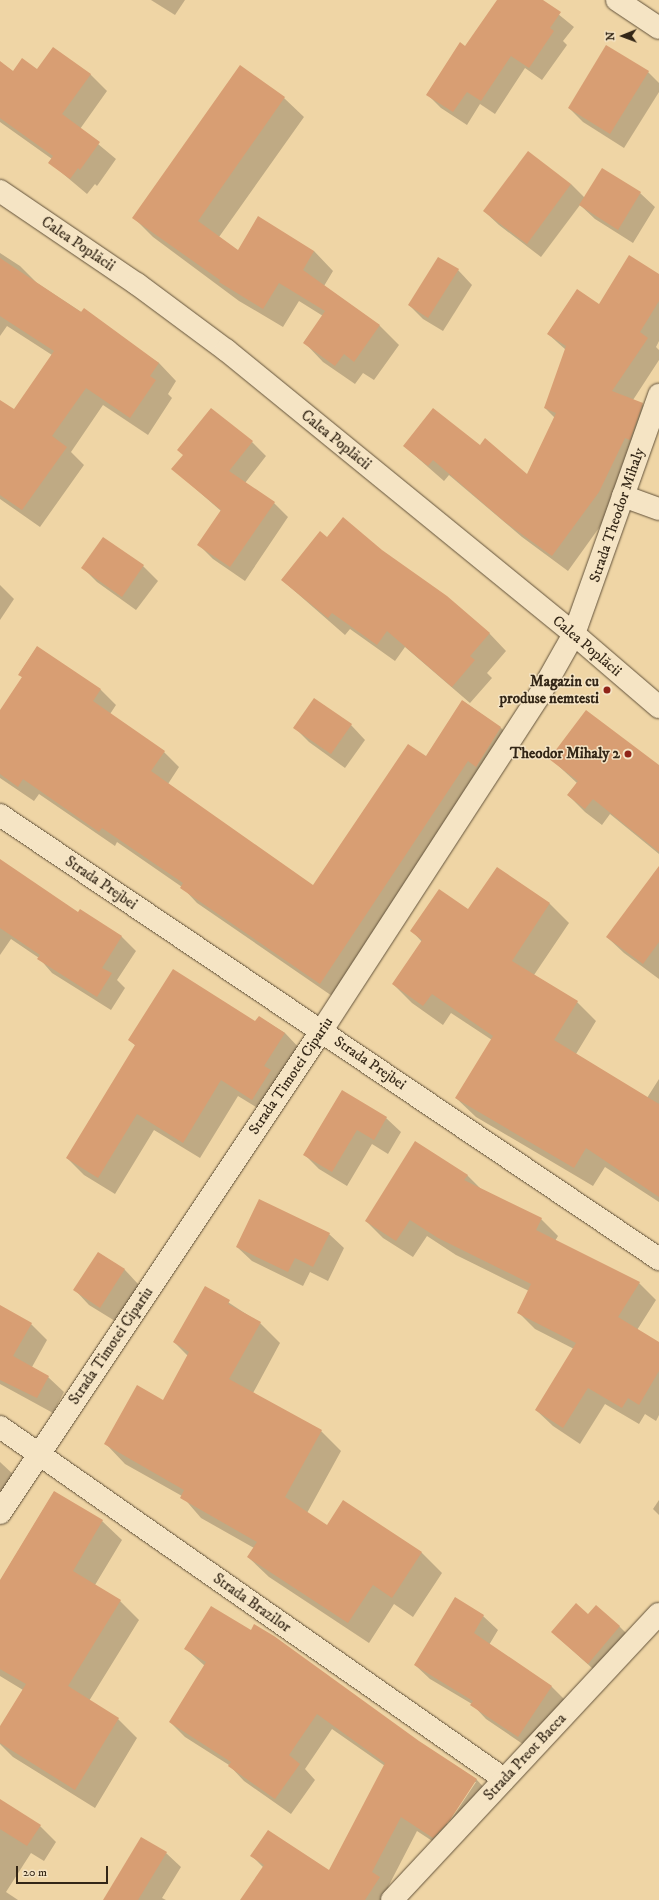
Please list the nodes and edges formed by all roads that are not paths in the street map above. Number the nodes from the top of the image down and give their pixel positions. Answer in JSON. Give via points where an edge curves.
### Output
{"nodes":[{"id":1,"x":617,"y":0,"type":"edge"},
{"id":2,"x":659,"y":28,"type":"edge"},
{"id":3,"x":0,"y":191,"type":"edge"},
{"id":4,"x":659,"y":395,"type":"edge"},
{"id":5,"x":623,"y":496,"type":"junction"},
{"id":6,"x":659,"y":509,"type":"edge"},
{"id":7,"x":574,"y":634,"type":"junction"},
{"id":8,"x":659,"y":707,"type":"edge"},
{"id":9,"x":0,"y":815,"type":"edge"},
{"id":10,"x":322,"y":1030,"type":"junction"},
{"id":11,"x":659,"y":1259,"type":"edge"},
{"id":12,"x":0,"y":1427,"type":"edge"},
{"id":13,"x":40,"y":1454,"type":"junction"},
{"id":14,"x":0,"y":1513,"type":"edge"},
{"id":15,"x":659,"y":1614,"type":"edge"},
{"id":16,"x":504,"y":1779,"type":"junction"},
{"id":17,"x":392,"y":1900,"type":"edge"}],
"edges":[{"from":1,"to":2,"type":"street"},
{"from":3,"to":7,"type":"street","name":"Calea Poplăcii","via":[[137,284],[226,350]]},
{"from":4,"to":5,"type":"street","name":"Strada Theodor Mihaly"},
{"from":5,"to":6,"type":"street"},
{"from":5,"to":7,"type":"street","name":"Strada Theodor Mihaly"},
{"from":7,"to":8,"type":"street","name":"Calea Poplăcii"},
{"from":7,"to":10,"type":"street","name":"Strada Timotei Cipariu","via":[[539,696]]},
{"from":9,"to":10,"type":"street","name":"Strada Prejbei"},
{"from":10,"to":11,"type":"street","name":"Strada Prejbei"},
{"from":10,"to":13,"type":"street","name":"Strada Timotei Cipariu"},
{"from":12,"to":13,"type":"street","name":"Strada Brazilor"},
{"from":13,"to":14,"type":"street","name":"Strada Timotei Cipariu"},
{"from":13,"to":16,"type":"street","name":"Strada Brazilor"},
{"from":15,"to":16,"type":"street","name":"Strada Preot Bacca"},
{"from":16,"to":17,"type":"street","name":"Strada Preot Bacca"}]}
